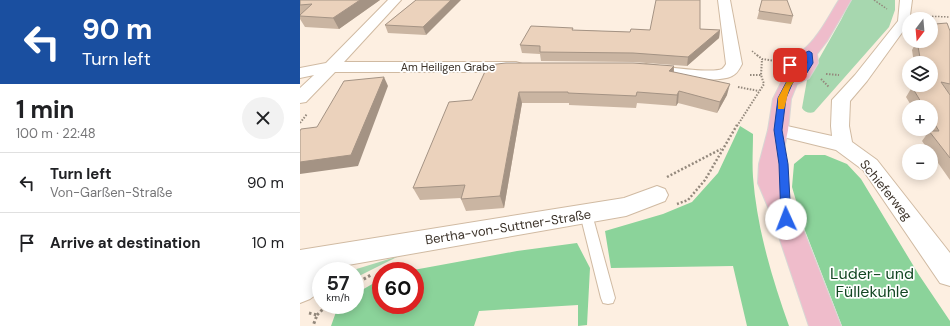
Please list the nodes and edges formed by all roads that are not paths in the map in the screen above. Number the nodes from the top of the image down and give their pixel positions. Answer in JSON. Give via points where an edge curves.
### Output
{"nodes":[{"id":1,"x":394,"y":0,"type":"edge"},
{"id":2,"x":724,"y":0,"type":"edge"},
{"id":3,"x":844,"y":0,"type":"edge"},
{"id":4,"x":906,"y":0,"type":"edge"},
{"id":5,"x":373,"y":22,"type":"junction"},
{"id":6,"x":335,"y":44,"type":"dead end"},
{"id":7,"x":809,"y":53,"type":"junction"},
{"id":8,"x":316,"y":61,"type":"edge"},
{"id":9,"x":532,"y":67,"type":"edge"},
{"id":10,"x":633,"y":68,"type":"edge"},
{"id":11,"x":300,"y":72,"type":"edge"},
{"id":12,"x":790,"y":81,"type":"junction"},
{"id":13,"x":300,"y":98,"type":"edge"},
{"id":14,"x":778,"y":130,"type":"junction"},
{"id":15,"x":843,"y":145,"type":"junction"},
{"id":16,"x":657,"y":195,"type":"road end"},
{"id":17,"x":586,"y":214,"type":"junction"},
{"id":18,"x":357,"y":252,"type":"junction"},
{"id":19,"x":300,"y":262,"type":"edge"},
{"id":20,"x":341,"y":262,"type":"edge"},
{"id":21,"x":950,"y":274,"type":"edge"},
{"id":22,"x":312,"y":288,"type":"edge"},
{"id":23,"x":608,"y":298,"type":"dead end"},
{"id":24,"x":303,"y":301,"type":"edge"},
{"id":25,"x":825,"y":326,"type":"edge"}],
"edges":[{"from":1,"to":5,"type":"street"},
{"from":2,"to":10,"type":"street","via":[[734,64],[726,73]]},
{"from":3,"to":7,"type":"main road","via":[[820,40]]},
{"from":4,"to":15,"type":"street","via":[[904,21],[842,100],[840,126]]},
{"from":5,"to":6,"type":"street"},
{"from":5,"to":8,"type":"street","via":[[358,40]]},
{"from":7,"to":12,"type":"main road","via":[[810,63],[806,70]]},
{"from":7,"to":12,"type":"main road","via":[[796,58],[790,65],[787,70]]},
{"from":8,"to":9,"type":"street","name":"Am Heiligen Grabe"},
{"from":8,"to":11,"type":"street","name":"Am Heiligen Grabe"},
{"from":8,"to":13,"type":"street"},
{"from":12,"to":14,"type":"main road","via":[[782,98]]},
{"from":14,"to":15,"type":"street","name":"Schieferweg"},
{"from":14,"to":25,"type":"main road","via":[[770,164],[770,183],[786,219]]},
{"from":15,"to":21,"type":"street","name":"Schieferweg","via":[[870,165]]},
{"from":16,"to":17,"type":"street","name":"Bertha-von-Suttner-Straße","via":[[626,207]]},
{"from":17,"to":18,"type":"street","name":"Bertha-von-Suttner-Straße"},
{"from":17,"to":23,"type":"lane"},
{"from":18,"to":19,"type":"street","name":"Bertha-von-Suttner-Straße"},
{"from":18,"to":20,"type":"street","name":"Bertha-von-Suttner-Straße"},
{"from":22,"to":24,"type":"street"}]}
